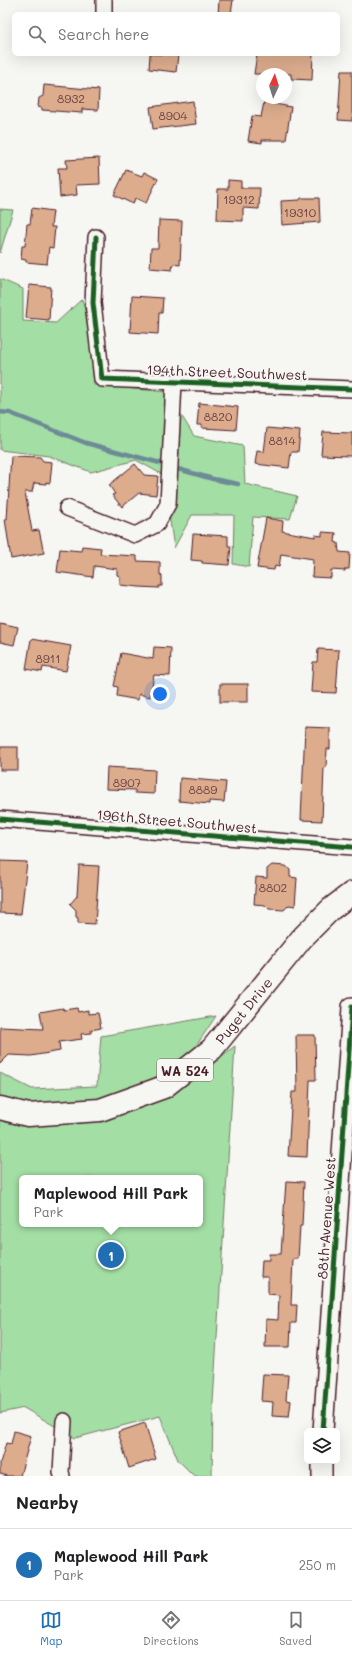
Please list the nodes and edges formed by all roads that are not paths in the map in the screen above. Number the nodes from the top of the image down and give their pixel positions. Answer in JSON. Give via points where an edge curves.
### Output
{"nodes":[{"id":1,"x":104,"y":0,"type":"edge"},
{"id":2,"x":104,"y":12,"type":"edge"},
{"id":3,"x":96,"y":237,"type":"dead end"},
{"id":4,"x":174,"y":382,"type":"junction"},
{"id":5,"x":352,"y":389,"type":"edge"},
{"id":6,"x":67,"y":508,"type":"dead end"},
{"id":7,"x":0,"y":819,"type":"edge"},
{"id":8,"x":352,"y":847,"type":"edge"},
{"id":9,"x":352,"y":893,"type":"edge"},
{"id":10,"x":352,"y":1007,"type":"edge"},
{"id":11,"x":0,"y":1108,"type":"edge"},
{"id":12,"x":64,"y":1421,"type":"dead end"},
{"id":13,"x":323,"y":1428,"type":"edge"},
{"id":14,"x":322,"y":1464,"type":"edge"},
{"id":15,"x":62,"y":1476,"type":"edge"},
{"id":16,"x":322,"y":1476,"type":"edge"}],
"edges":[{"from":1,"to":2,"type":"street"},
{"from":3,"to":4,"type":"street","name":"194th Street Southwest","via":[[93,303],[102,379]]},
{"from":4,"to":5,"type":"street","name":"194th Street Southwest"},
{"from":4,"to":6,"type":"street","via":[[168,504],[157,524],[135,535]]},
{"from":7,"to":8,"type":"street","name":"196th Street Southwest"},
{"from":9,"to":11,"type":"main road","name":"Puget Drive","number":"WA 524","via":[[331,909],[302,938],[212,1049],[164,1087],[100,1110],[28,1115]]},
{"from":10,"to":13,"type":"street","name":"88th Avenue West"},
{"from":12,"to":15,"type":"street"},
{"from":14,"to":16,"type":"street"}]}
